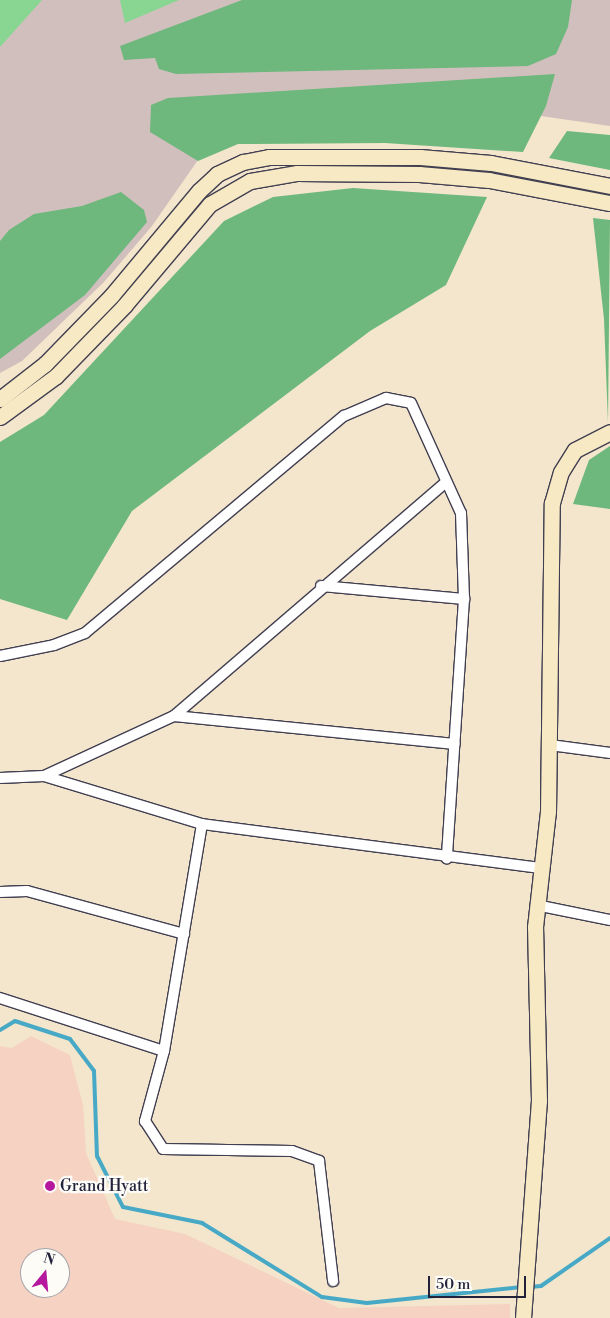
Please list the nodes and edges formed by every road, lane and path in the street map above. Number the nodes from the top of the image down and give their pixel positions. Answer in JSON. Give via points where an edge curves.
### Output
{"nodes":[{"id":1,"x":610,"y":186,"type":"edge"},
{"id":2,"x":610,"y":203,"type":"edge"},
{"id":3,"x":0,"y":399,"type":"edge"},
{"id":4,"x":0,"y":417,"type":"edge"},
{"id":5,"x":610,"y":432,"type":"edge"},
{"id":6,"x":445,"y":483,"type":"junction"},
{"id":7,"x":321,"y":586,"type":"junction"},
{"id":8,"x":464,"y":599,"type":"junction"},
{"id":9,"x":0,"y":656,"type":"edge"},
{"id":10,"x":174,"y":716,"type":"junction"},
{"id":11,"x":455,"y":744,"type":"junction"},
{"id":12,"x":550,"y":745,"type":"junction"},
{"id":13,"x":610,"y":753,"type":"edge"},
{"id":14,"x":44,"y":776,"type":"junction"},
{"id":15,"x":0,"y":778,"type":"edge"},
{"id":16,"x":202,"y":824,"type":"junction"},
{"id":17,"x":447,"y":858,"type":"junction"},
{"id":18,"x":539,"y":868,"type":"junction"},
{"id":19,"x":0,"y":892,"type":"edge"},
{"id":20,"x":536,"y":904,"type":"junction"},
{"id":21,"x":610,"y":920,"type":"edge"},
{"id":22,"x":184,"y":934,"type":"junction"},
{"id":23,"x":0,"y":998,"type":"edge"},
{"id":24,"x":164,"y":1051,"type":"junction"},
{"id":25,"x":333,"y":1281,"type":"dead end"},
{"id":26,"x":523,"y":1318,"type":"edge"}],
"edges":[{"from":1,"to":3,"type":"main road","via":[[491,164],[420,157],[269,157],[242,162],[218,174],[199,191],[98,309],[45,364]]},
{"from":2,"to":4,"type":"main road","via":[[489,180],[419,174],[297,173],[250,181],[210,204],[124,306],[56,376]]},
{"from":5,"to":12,"type":"main road","via":[[575,450],[561,472],[552,503]]},
{"from":6,"to":7,"type":"street"},
{"from":6,"to":8,"type":"street","via":[[461,513]]},
{"from":6,"to":9,"type":"street","via":[[411,403],[386,398],[344,416],[85,633],[54,645]]},
{"from":7,"to":8,"type":"street"},
{"from":7,"to":10,"type":"street"},
{"from":8,"to":11,"type":"street"},
{"from":10,"to":11,"type":"street"},
{"from":10,"to":14,"type":"street"},
{"from":11,"to":17,"type":"street"},
{"from":12,"to":13,"type":"street"},
{"from":12,"to":18,"type":"main road","via":[[548,812]]},
{"from":14,"to":15,"type":"street"},
{"from":14,"to":16,"type":"street"},
{"from":16,"to":17,"type":"street"},
{"from":16,"to":22,"type":"street"},
{"from":17,"to":18,"type":"street"},
{"from":18,"to":20,"type":"main road"},
{"from":19,"to":22,"type":"street","via":[[27,891]]},
{"from":20,"to":21,"type":"street"},
{"from":20,"to":26,"type":"main road","via":[[539,1101]]},
{"from":22,"to":24,"type":"street"},
{"from":23,"to":24,"type":"street"},
{"from":24,"to":25,"type":"street","via":[[145,1121],[153,1138],[163,1148],[292,1151],[319,1161]]}]}
